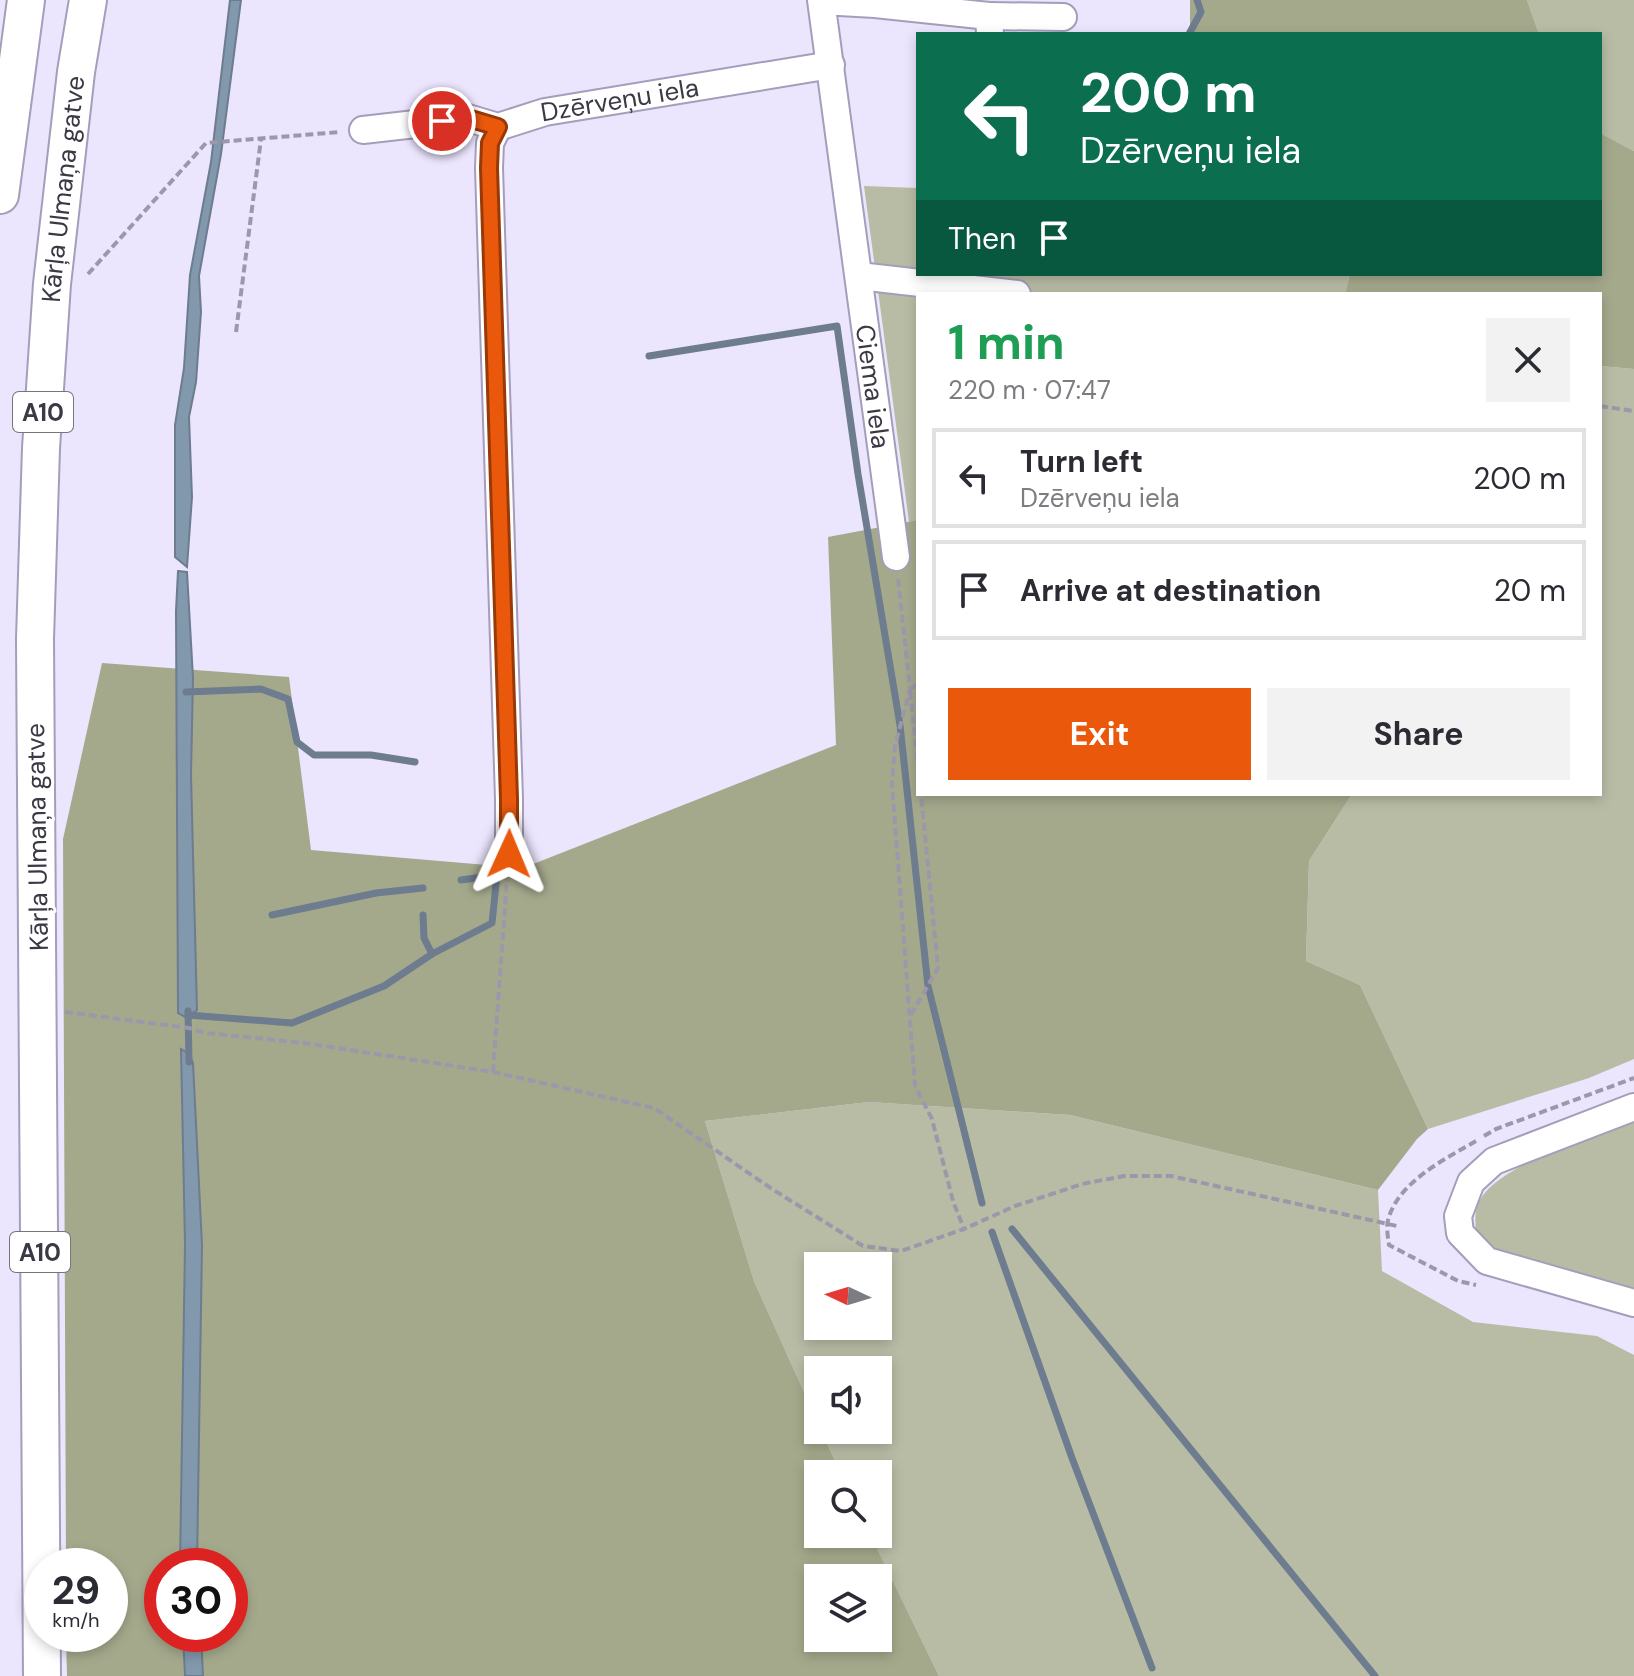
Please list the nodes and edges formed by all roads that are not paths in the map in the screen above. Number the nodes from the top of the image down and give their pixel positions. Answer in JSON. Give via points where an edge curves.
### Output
{"nodes":[{"id":1,"x":26,"y":0,"type":"edge"},
{"id":2,"x":88,"y":0,"type":"edge"},
{"id":3,"x":822,"y":1,"type":"edge"},
{"id":4,"x":1063,"y":17,"type":"dead end"},
{"id":5,"x":989,"y":25,"type":"edge"},
{"id":6,"x":831,"y":65,"type":"junction"},
{"id":7,"x":498,"y":127,"type":"junction"},
{"id":8,"x":363,"y":130,"type":"road end"},
{"id":9,"x":0,"y":195,"type":"edge"},
{"id":10,"x":859,"y":276,"type":"junction"},
{"id":11,"x":999,"y":292,"type":"edge"},
{"id":12,"x":896,"y":557,"type":"road end"},
{"id":13,"x":509,"y":854,"type":"road end"},
{"id":14,"x":1634,"y":1107,"type":"edge"},
{"id":15,"x":1634,"y":1303,"type":"edge"},
{"id":16,"x":42,"y":1676,"type":"edge"}],
"edges":[{"from":1,"to":9,"type":"highway"},
{"from":2,"to":16,"type":"highway","name":"Kārļa Ulmaņa gatve","number":"A10","via":[[52,284],[35,639]]},
{"from":3,"to":5,"type":"street","via":[[875,4]]},
{"from":3,"to":6,"type":"street","name":"Ciema iela"},
{"from":4,"to":5,"type":"street"},
{"from":6,"to":7,"type":"street","name":"Dzērveņu iela","via":[[545,112]]},
{"from":6,"to":10,"type":"street","name":"Ciema iela"},
{"from":7,"to":8,"type":"street","name":"Dzērveņu iela","via":[[468,118]]},
{"from":7,"to":13,"type":"street","via":[[490,143],[489,168]]},
{"from":10,"to":11,"type":"street"},
{"from":10,"to":12,"type":"street","name":"Ciema iela"},
{"from":14,"to":15,"type":"street","via":[[1494,1161],[1471,1182],[1458,1216],[1460,1233],[1487,1261]]}]}
